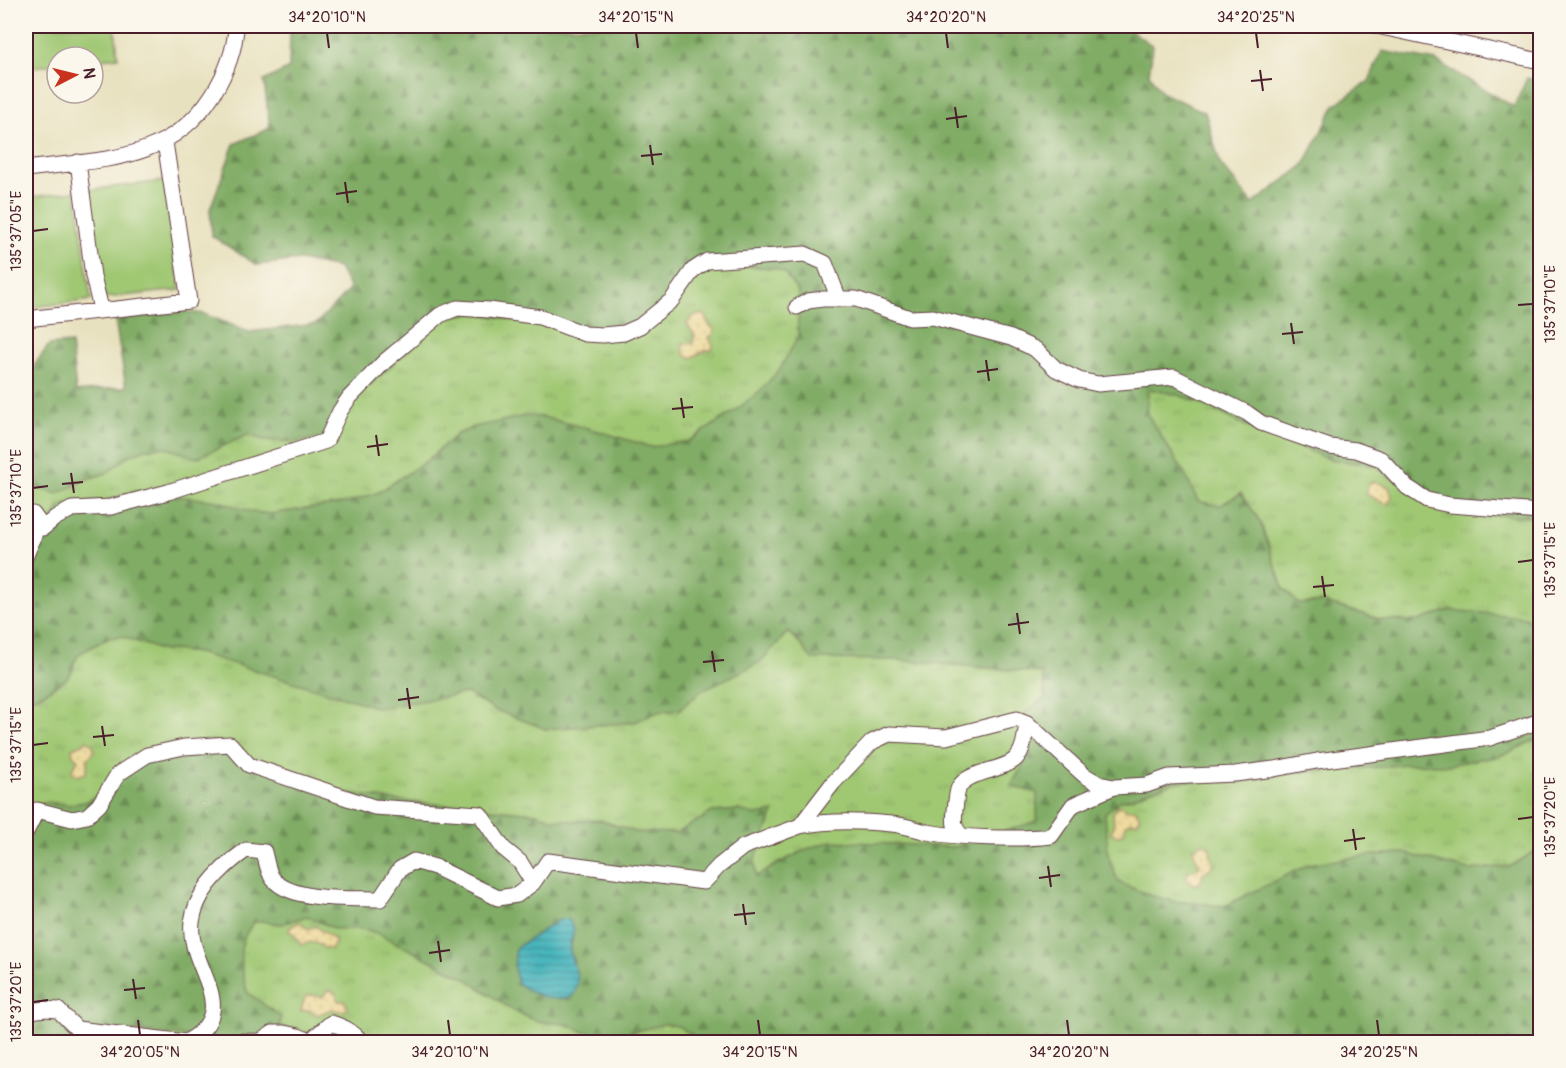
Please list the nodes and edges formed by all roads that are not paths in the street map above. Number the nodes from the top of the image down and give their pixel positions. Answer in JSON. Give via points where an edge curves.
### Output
{"nodes":[{"id":1,"x":236,"y":26,"type":"edge"},
{"id":2,"x":1377,"y":26,"type":"edge"},
{"id":3,"x":1540,"y":61,"type":"edge"},
{"id":4,"x":165,"y":142,"type":"junction"},
{"id":5,"x":78,"y":162,"type":"junction"},
{"id":6,"x":26,"y":169,"type":"edge"},
{"id":7,"x":838,"y":297,"type":"junction"},
{"id":8,"x":797,"y":307,"type":"dead end"},
{"id":9,"x":100,"y":309,"type":"junction"},
{"id":10,"x":26,"y":319,"type":"edge"},
{"id":11,"x":1540,"y":512,"type":"edge"},
{"id":12,"x":31,"y":533,"type":"edge"},
{"id":13,"x":26,"y":555,"type":"edge"},
{"id":14,"x":1540,"y":720,"type":"edge"},
{"id":15,"x":1027,"y":723,"type":"junction"},
{"id":16,"x":1114,"y":787,"type":"junction"},
{"id":17,"x":800,"y":826,"type":"junction"},
{"id":18,"x":26,"y":832,"type":"edge"},
{"id":19,"x":961,"y":836,"type":"junction"},
{"id":20,"x":533,"y":884,"type":"junction"},
{"id":21,"x":26,"y":1019,"type":"edge"},
{"id":22,"x":186,"y":1042,"type":"edge"},
{"id":23,"x":265,"y":1042,"type":"edge"},
{"id":24,"x":311,"y":1042,"type":"edge"},
{"id":25,"x":362,"y":1042,"type":"edge"}],
"edges":[{"from":1,"to":4,"type":"street","via":[[220,83],[194,120]]},
{"from":2,"to":3,"type":"street"},
{"from":4,"to":5,"type":"street","via":[[117,158]]},
{"from":4,"to":9,"type":"street","via":[[189,301]]},
{"from":5,"to":6,"type":"street"},
{"from":5,"to":9,"type":"street"},
{"from":7,"to":8,"type":"street","via":[[808,301]]},
{"from":7,"to":11,"type":"street","via":[[856,299],[910,318],[933,317],[1011,338],[1035,349],[1056,369],[1079,380],[1098,384],[1174,377],[1261,423],[1330,447],[1356,450],[1381,459],[1407,487],[1427,500]]},
{"from":7,"to":12,"type":"street","via":[[825,263],[805,254],[707,261],[693,270],[672,300],[640,326],[624,333],[585,334],[540,317],[457,308],[440,315],[384,362],[349,398],[326,441],[134,501],[111,507],[72,509]]},
{"from":9,"to":10,"type":"street"},
{"from":12,"to":13,"type":"street"},
{"from":14,"to":16,"type":"street","via":[[1490,738]]},
{"from":15,"to":16,"type":"street","via":[[1084,775]]},
{"from":15,"to":17,"type":"street","via":[[1017,719],[946,737],[889,734],[872,742],[857,756]]},
{"from":15,"to":19,"type":"street","via":[[1021,752],[1013,761],[970,777],[958,789],[954,820]]},
{"from":16,"to":19,"type":"street","via":[[1073,805],[1051,836]]},
{"from":17,"to":19,"type":"street","via":[[832,821],[891,824]]},
{"from":17,"to":20,"type":"street","via":[[743,847],[704,882],[548,861]]},
{"from":18,"to":20,"type":"street","via":[[37,810],[72,819],[87,816],[99,805],[118,774],[147,755],[184,747],[230,744],[249,765],[374,807],[480,814]]},
{"from":20,"to":22,"type":"street","via":[[517,895],[498,898],[414,861],[400,869],[380,899],[310,895],[287,890],[271,878],[264,852],[246,850],[198,898],[191,924],[213,1008],[210,1021]]},
{"from":21,"to":22,"type":"street","via":[[30,1011],[58,1010],[77,1029]]},
{"from":22,"to":23,"type":"street"},
{"from":23,"to":24,"type":"street","via":[[273,1033],[284,1033]]},
{"from":24,"to":25,"type":"street","via":[[331,1023],[343,1026]]}]}
